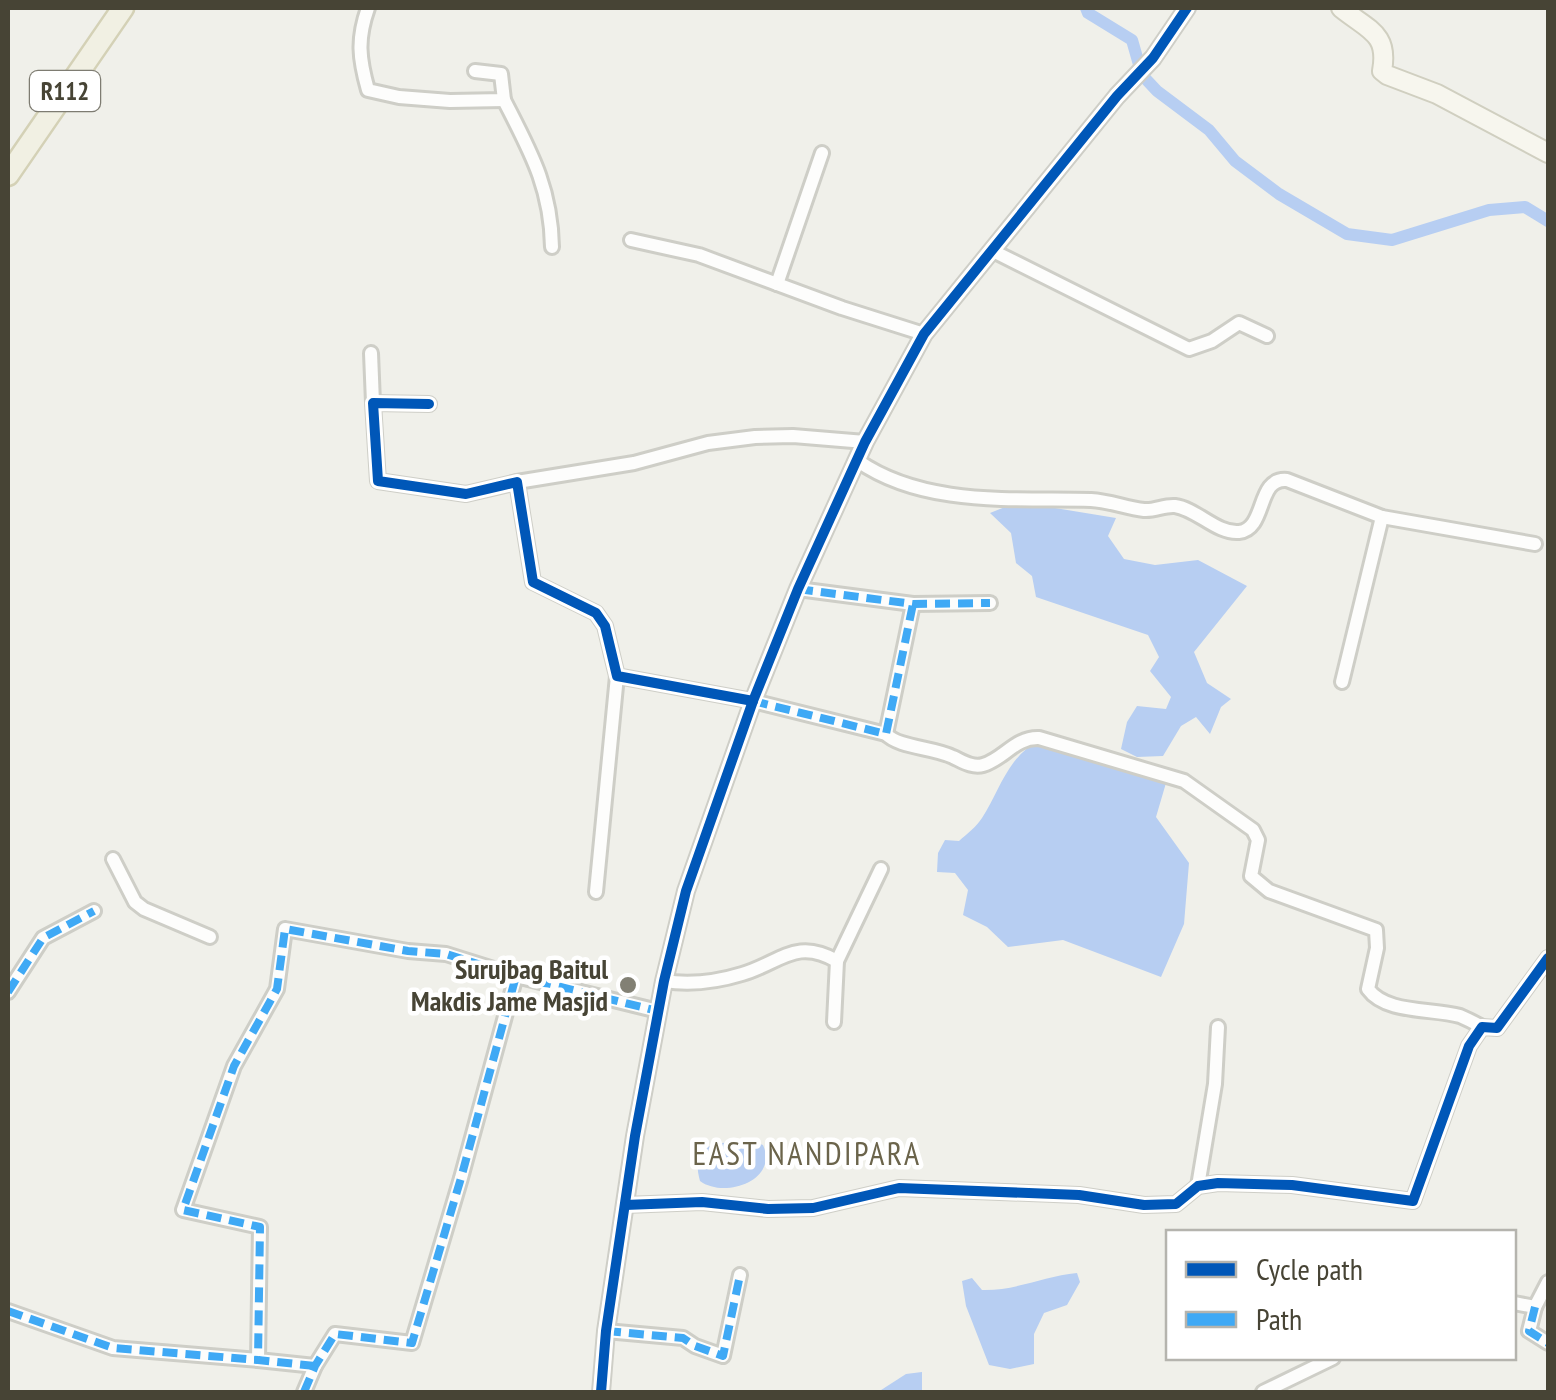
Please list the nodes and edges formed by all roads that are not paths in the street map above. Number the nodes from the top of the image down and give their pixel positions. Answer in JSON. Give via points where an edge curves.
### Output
{"nodes":[{"id":1,"x":122,"y":8,"type":"edge"},
{"id":2,"x":368,"y":8,"type":"edge"},
{"id":3,"x":1341,"y":8,"type":"edge"},
{"id":4,"x":1186,"y":10,"type":"edge"},
{"id":5,"x":474,"y":70,"type":"dead end"},
{"id":6,"x":504,"y":100,"type":"junction"},
{"id":7,"x":1548,"y":153,"type":"edge"},
{"id":8,"x":822,"y":154,"type":"dead end"},
{"id":9,"x":8,"y":175,"type":"edge"},
{"id":10,"x":631,"y":240,"type":"dead end"},
{"id":11,"x":552,"y":247,"type":"dead end"},
{"id":12,"x":993,"y":251,"type":"junction"},
{"id":13,"x":778,"y":284,"type":"junction"},
{"id":14,"x":924,"y":334,"type":"junction"},
{"id":15,"x":1268,"y":336,"type":"dead end"},
{"id":16,"x":371,"y":353,"type":"dead end"},
{"id":17,"x":374,"y":403,"type":"junction"},
{"id":18,"x":429,"y":404,"type":"dead end"},
{"id":19,"x":865,"y":442,"type":"junction"},
{"id":20,"x":858,"y":462,"type":"junction"},
{"id":21,"x":517,"y":482,"type":"junction"},
{"id":22,"x":1382,"y":517,"type":"junction"},
{"id":23,"x":1535,"y":544,"type":"dead end"},
{"id":24,"x":798,"y":589,"type":"junction"},
{"id":25,"x":990,"y":603,"type":"dead end"},
{"id":26,"x":913,"y":604,"type":"junction"},
{"id":27,"x":616,"y":676,"type":"junction"},
{"id":28,"x":1342,"y":682,"type":"dead end"},
{"id":29,"x":752,"y":702,"type":"junction"},
{"id":30,"x":886,"y":734,"type":"junction"},
{"id":31,"x":113,"y":860,"type":"dead end"},
{"id":32,"x":881,"y":869,"type":"dead end"},
{"id":33,"x":596,"y":892,"type":"dead end"},
{"id":34,"x":94,"y":911,"type":"dead end"},
{"id":35,"x":210,"y":937,"type":"dead end"},
{"id":36,"x":1548,"y":958,"type":"edge"},
{"id":37,"x":837,"y":960,"type":"junction"},
{"id":38,"x":516,"y":976,"type":"junction"},
{"id":39,"x":664,"y":981,"type":"junction"},
{"id":40,"x":8,"y":992,"type":"edge"},
{"id":41,"x":658,"y":1011,"type":"junction"},
{"id":42,"x":834,"y":1022,"type":"dead end"},
{"id":43,"x":1482,"y":1026,"type":"junction"},
{"id":44,"x":1218,"y":1027,"type":"dead end"},
{"id":45,"x":1198,"y":1186,"type":"junction"},
{"id":46,"x":625,"y":1206,"type":"junction"},
{"id":47,"x":740,"y":1275,"type":"dead end"},
{"id":48,"x":1548,"y":1282,"type":"edge"},
{"id":49,"x":1516,"y":1303,"type":"edge"},
{"id":50,"x":1535,"y":1307,"type":"junction"},
{"id":51,"x":8,"y":1311,"type":"edge"},
{"id":52,"x":606,"y":1332,"type":"junction"},
{"id":53,"x":1548,"y":1343,"type":"edge"},
{"id":54,"x":258,"y":1360,"type":"junction"},
{"id":55,"x":1329,"y":1360,"type":"edge"},
{"id":56,"x":315,"y":1366,"type":"junction"},
{"id":57,"x":304,"y":1392,"type":"edge"},
{"id":58,"x":601,"y":1392,"type":"edge"},
{"id":59,"x":1263,"y":1392,"type":"edge"}],
"edges":[{"from":1,"to":9,"type":"main road","number":"R112"},
{"from":2,"to":6,"type":"street","via":[[360,53],[368,90]]},
{"from":3,"to":7,"type":"main road","via":[[1382,41],[1387,75],[1438,94]]},
{"from":4,"to":12,"type":"street"},
{"from":5,"to":6,"type":"street","via":[[500,74]]},
{"from":6,"to":11,"type":"street","via":[[534,153],[552,220]]},
{"from":8,"to":13,"type":"street"},
{"from":10,"to":13,"type":"street","via":[[699,254]]},
{"from":12,"to":14,"type":"street"},
{"from":12,"to":15,"type":"street","via":[[1189,349],[1239,323]]},
{"from":13,"to":14,"type":"street"},
{"from":14,"to":19,"type":"street"},
{"from":16,"to":17,"type":"street"},
{"from":17,"to":18,"type":"street"},
{"from":17,"to":21,"type":"street","via":[[378,480],[466,494]]},
{"from":19,"to":20,"type":"street"},
{"from":19,"to":21,"type":"street","via":[[739,439]]},
{"from":20,"to":22,"type":"street","via":[[895,480],[964,496],[1096,500],[1145,510],[1178,506],[1241,532],[1278,479]]},
{"from":20,"to":24,"type":"street"},
{"from":21,"to":27,"type":"street","via":[[533,582],[596,613]]},
{"from":22,"to":23,"type":"street"},
{"from":22,"to":28,"type":"street"},
{"from":24,"to":26,"type":"street"},
{"from":24,"to":29,"type":"street"},
{"from":25,"to":26,"type":"street"},
{"from":26,"to":30,"type":"street"},
{"from":27,"to":29,"type":"street"},
{"from":27,"to":33,"type":"street"},
{"from":29,"to":30,"type":"street"},
{"from":29,"to":39,"type":"street","via":[[686,891]]},
{"from":30,"to":43,"type":"street","via":[[975,766],[1039,738],[1184,781],[1252,830],[1258,840],[1251,876],[1269,891],[1376,930],[1368,989],[1374,996]]},
{"from":31,"to":35,"type":"street","via":[[134,902]]},
{"from":32,"to":37,"type":"street"},
{"from":34,"to":40,"type":"street","via":[[43,938]]},
{"from":36,"to":43,"type":"street","via":[[1497,1028]]},
{"from":37,"to":39,"type":"street","via":[[807,949],[712,982]]},
{"from":37,"to":42,"type":"street"},
{"from":38,"to":41,"type":"street"},
{"from":38,"to":54,"type":"street","via":[[446,954],[285,928],[277,989],[234,1066],[184,1210],[260,1228]]},
{"from":38,"to":56,"type":"street","via":[[412,1343],[335,1334]]},
{"from":39,"to":41,"type":"street"},
{"from":41,"to":46,"type":"street"},
{"from":43,"to":45,"type":"street","via":[[1413,1200],[1292,1186]]},
{"from":44,"to":45,"type":"street"},
{"from":45,"to":46,"type":"street","via":[[1176,1204],[898,1188],[813,1208]]},
{"from":46,"to":52,"type":"street"},
{"from":47,"to":52,"type":"street","via":[[723,1356],[683,1338]]},
{"from":48,"to":50,"type":"street"},
{"from":49,"to":50,"type":"street"},
{"from":50,"to":53,"type":"street","via":[[1529,1331]]},
{"from":51,"to":54,"type":"street","via":[[112,1348]]},
{"from":52,"to":58,"type":"street"},
{"from":54,"to":56,"type":"street"},
{"from":55,"to":59,"type":"street"},
{"from":56,"to":57,"type":"street"}]}
